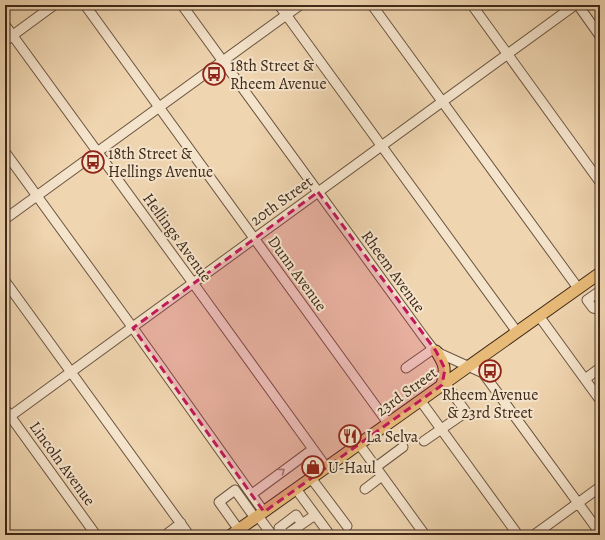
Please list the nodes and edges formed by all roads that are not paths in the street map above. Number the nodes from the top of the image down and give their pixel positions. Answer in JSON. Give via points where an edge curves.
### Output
{"nodes":[{"id":1,"x":54,"y":5,"type":"edge"},
{"id":2,"x":85,"y":5,"type":"edge"},
{"id":3,"x":182,"y":5,"type":"edge"},
{"id":4,"x":279,"y":5,"type":"edge"},
{"id":5,"x":300,"y":5,"type":"edge"},
{"id":6,"x":372,"y":5,"type":"edge"},
{"id":7,"x":472,"y":5,"type":"edge"},
{"id":8,"x":577,"y":5,"type":"edge"},
{"id":9,"x":286,"y":15,"type":"junction"},
{"id":10,"x":5,"y":25,"type":"edge"},
{"id":11,"x":600,"y":36,"type":"edge"},
{"id":12,"x":9,"y":38,"type":"edge"},
{"id":13,"x":508,"y":54,"type":"junction"},
{"id":14,"x":223,"y":61,"type":"junction"},
{"id":15,"x":443,"y":102,"type":"junction"},
{"id":16,"x":159,"y":107,"type":"junction"},
{"id":17,"x":381,"y":146,"type":"junction"},
{"id":18,"x":98,"y":151,"type":"junction"},
{"id":19,"x":5,"y":152,"type":"edge"},
{"id":20,"x":600,"y":182,"type":"edge"},
{"id":21,"x":318,"y":192,"type":"junction"},
{"id":22,"x":37,"y":196,"type":"junction"},
{"id":23,"x":5,"y":219,"type":"edge"},
{"id":24,"x":254,"y":239,"type":"junction"},
{"id":25,"x":600,"y":273,"type":"edge"},
{"id":26,"x":5,"y":281,"type":"edge"},
{"id":27,"x":193,"y":283,"type":"junction"},
{"id":28,"x":578,"y":288,"type":"junction"},
{"id":29,"x":600,"y":291,"type":"edge"},
{"id":30,"x":600,"y":308,"type":"edge"},
{"id":31,"x":539,"y":316,"type":"junction"},
{"id":32,"x":133,"y":328,"type":"junction"},
{"id":33,"x":516,"y":332,"type":"junction"},
{"id":34,"x":435,"y":350,"type":"junction"},
{"id":35,"x":468,"y":366,"type":"junction"},
{"id":36,"x":406,"y":368,"type":"dead end"},
{"id":37,"x":600,"y":368,"type":"edge"},
{"id":38,"x":71,"y":372,"type":"junction"},
{"id":39,"x":585,"y":379,"type":"junction"},
{"id":40,"x":443,"y":384,"type":"junction"},
{"id":41,"x":420,"y":400,"type":"junction"},
{"id":42,"x":600,"y":400,"type":"edge"},
{"id":43,"x":7,"y":415,"type":"edge"},
{"id":44,"x":388,"y":423,"type":"junction"},
{"id":45,"x":441,"y":429,"type":"junction"},
{"id":46,"x":424,"y":441,"type":"dead end"},
{"id":47,"x":359,"y":444,"type":"junction"},
{"id":48,"x":403,"y":447,"type":"dead end"},
{"id":49,"x":313,"y":449,"type":"junction"},
{"id":50,"x":326,"y":467,"type":"junction"},
{"id":51,"x":376,"y":467,"type":"junction"},
{"id":52,"x":382,"y":476,"type":"junction"},
{"id":53,"x":311,"y":478,"type":"junction"},
{"id":54,"x":600,"y":487,"type":"edge"},
{"id":55,"x":296,"y":489,"type":"junction"},
{"id":56,"x":364,"y":489,"type":"dead end"},
{"id":57,"x":252,"y":494,"type":"junction"},
{"id":58,"x":578,"y":503,"type":"junction"},
{"id":59,"x":259,"y":515,"type":"junction"},
{"id":60,"x":315,"y":515,"type":"junction"},
{"id":61,"x":180,"y":523,"type":"junction"},
{"id":62,"x":347,"y":526,"type":"dead end"},
{"id":63,"x":234,"y":533,"type":"edge"},
{"id":64,"x":600,"y":533,"type":"edge"},
{"id":65,"x":186,"y":534,"type":"edge"},
{"id":66,"x":96,"y":535,"type":"edge"},
{"id":67,"x":170,"y":535,"type":"edge"},
{"id":68,"x":272,"y":535,"type":"edge"},
{"id":69,"x":286,"y":535,"type":"edge"},
{"id":70,"x":330,"y":535,"type":"edge"},
{"id":71,"x":425,"y":535,"type":"edge"},
{"id":72,"x":518,"y":535,"type":"edge"},
{"id":73,"x":534,"y":535,"type":"edge"}],
"edges":[{"from":1,"to":12,"type":"street"},
{"from":2,"to":16,"type":"street","name":"Dunn Avenue"},
{"from":3,"to":14,"type":"street","name":"Rheem Avenue"},
{"from":4,"to":9,"type":"street"},
{"from":5,"to":9,"type":"street"},
{"from":6,"to":15,"type":"street"},
{"from":7,"to":13,"type":"street"},
{"from":8,"to":11,"type":"street"},
{"from":8,"to":13,"type":"street","name":"20th Street"},
{"from":9,"to":14,"type":"street"},
{"from":9,"to":17,"type":"street"},
{"from":10,"to":12,"type":"street","name":"Hellings Avenue"},
{"from":12,"to":18,"type":"street","name":"Hellings Avenue"},
{"from":13,"to":15,"type":"street","name":"20th Street"},
{"from":13,"to":20,"type":"street"},
{"from":14,"to":16,"type":"street"},
{"from":14,"to":21,"type":"street","name":"Rheem Avenue"},
{"from":15,"to":17,"type":"street","name":"20th Street"},
{"from":15,"to":28,"type":"street"},
{"from":16,"to":18,"type":"street"},
{"from":16,"to":24,"type":"street","name":"Dunn Avenue"},
{"from":17,"to":21,"type":"street","name":"20th Street"},
{"from":17,"to":33,"type":"street"},
{"from":18,"to":22,"type":"street"},
{"from":18,"to":27,"type":"street","name":"Hellings Avenue"},
{"from":19,"to":22,"type":"street"},
{"from":21,"to":24,"type":"street","name":"20th Street"},
{"from":21,"to":34,"type":"street","name":"Rheem Avenue"},
{"from":22,"to":23,"type":"street"},
{"from":22,"to":32,"type":"street"},
{"from":24,"to":27,"type":"street","name":"20th Street"},
{"from":24,"to":44,"type":"street","name":"Dunn Avenue"},
{"from":25,"to":28,"type":"main road","name":"23rd Street"},
{"from":26,"to":38,"type":"street"},
{"from":27,"to":32,"type":"street","name":"20th Street"},
{"from":27,"to":49,"type":"street","name":"Hellings Avenue"},
{"from":28,"to":31,"type":"main road","name":"23rd Street"},
{"from":29,"to":30,"type":"street","via":[[587,300],[593,308]]},
{"from":31,"to":33,"type":"main road","name":"23rd Street"},
{"from":31,"to":39,"type":"street"},
{"from":32,"to":38,"type":"street","name":"20th Street"},
{"from":32,"to":57,"type":"street"},
{"from":33,"to":35,"type":"main road","name":"23rd Street"},
{"from":34,"to":35,"type":"street","name":"Rheem Avenue"},
{"from":34,"to":36,"type":"street"},
{"from":34,"to":40,"type":"main road","via":[[445,369]]},
{"from":35,"to":40,"type":"main road","name":"23rd Street"},
{"from":35,"to":58,"type":"street","name":"Rheem Avenue","via":[[483,373]]},
{"from":37,"to":39,"type":"street"},
{"from":38,"to":43,"type":"street","name":"20th Street"},
{"from":38,"to":61,"type":"street"},
{"from":39,"to":42,"type":"street"},
{"from":40,"to":41,"type":"main road","name":"23rd Street"},
{"from":40,"to":45,"type":"street","via":[[466,412]]},
{"from":41,"to":44,"type":"main road","name":"23rd Street"},
{"from":41,"to":45,"type":"street"},
{"from":43,"to":66,"type":"street","name":"Lincoln Avenue"},
{"from":44,"to":47,"type":"main road","name":"23rd Street"},
{"from":45,"to":46,"type":"street"},
{"from":45,"to":72,"type":"street"},
{"from":47,"to":50,"type":"main road","name":"23rd Street"},
{"from":47,"to":51,"type":"street"},
{"from":48,"to":51,"type":"street"},
{"from":49,"to":50,"type":"street","name":"Hellings Avenue"},
{"from":57,"to":49,"type":"street","one_way":true},
{"from":50,"to":53,"type":"main road","name":"23rd Street"},
{"from":51,"to":52,"type":"street"},
{"from":52,"to":56,"type":"street"},
{"from":52,"to":71,"type":"street"},
{"from":53,"to":55,"type":"main road","name":"23rd Street"},
{"from":53,"to":62,"type":"street"},
{"from":54,"to":58,"type":"street"},
{"from":55,"to":59,"type":"main road","name":"23rd Street"},
{"from":55,"to":60,"type":"street"},
{"from":57,"to":59,"type":"street"},
{"from":58,"to":64,"type":"street","name":"Rheem Avenue"},
{"from":58,"to":73,"type":"street"},
{"from":59,"to":63,"type":"main road","name":"23rd Street"},
{"from":59,"to":63,"type":"street","via":[[236,490],[219,502]]},
{"from":59,"to":68,"type":"street"},
{"from":60,"to":69,"type":"street"},
{"from":60,"to":70,"type":"street"},
{"from":61,"to":65,"type":"street"},
{"from":61,"to":67,"type":"street","via":[[168,532]]}]}
